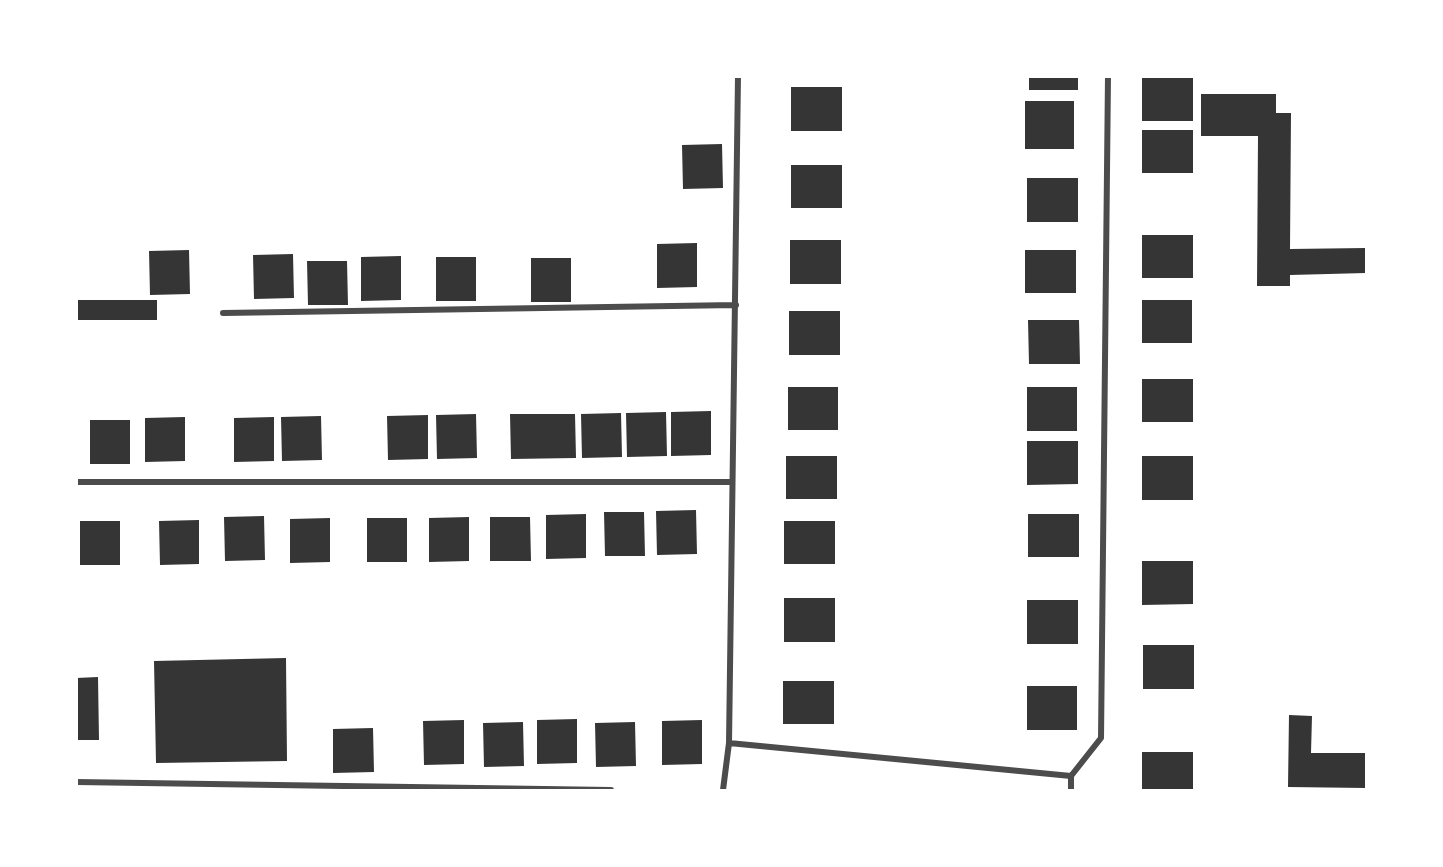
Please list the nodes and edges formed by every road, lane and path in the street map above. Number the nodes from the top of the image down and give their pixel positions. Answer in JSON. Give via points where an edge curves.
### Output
{"nodes":[{"id":1,"x":738,"y":76,"type":"edge"},
{"id":2,"x":1108,"y":76,"type":"edge"},
{"id":3,"x":736,"y":305,"type":"junction"},
{"id":4,"x":223,"y":314,"type":"dead end"},
{"id":5,"x":76,"y":482,"type":"edge"},
{"id":6,"x":731,"y":482,"type":"junction"},
{"id":7,"x":729,"y":743,"type":"junction"},
{"id":8,"x":1071,"y":776,"type":"junction"},
{"id":9,"x":76,"y":782,"type":"edge"},
{"id":10,"x":611,"y":790,"type":"edge"},
{"id":11,"x":723,"y":790,"type":"edge"},
{"id":12,"x":1071,"y":790,"type":"edge"}],
"edges":[{"from":1,"to":3,"type":"street"},
{"from":2,"to":8,"type":"street","via":[[1101,738]]},
{"from":3,"to":4,"type":"street"},
{"from":3,"to":6,"type":"street"},
{"from":5,"to":6,"type":"street"},
{"from":6,"to":7,"type":"street"},
{"from":7,"to":8,"type":"street"},
{"from":7,"to":11,"type":"street"},
{"from":8,"to":12,"type":"street"},
{"from":9,"to":10,"type":"street"}]}
